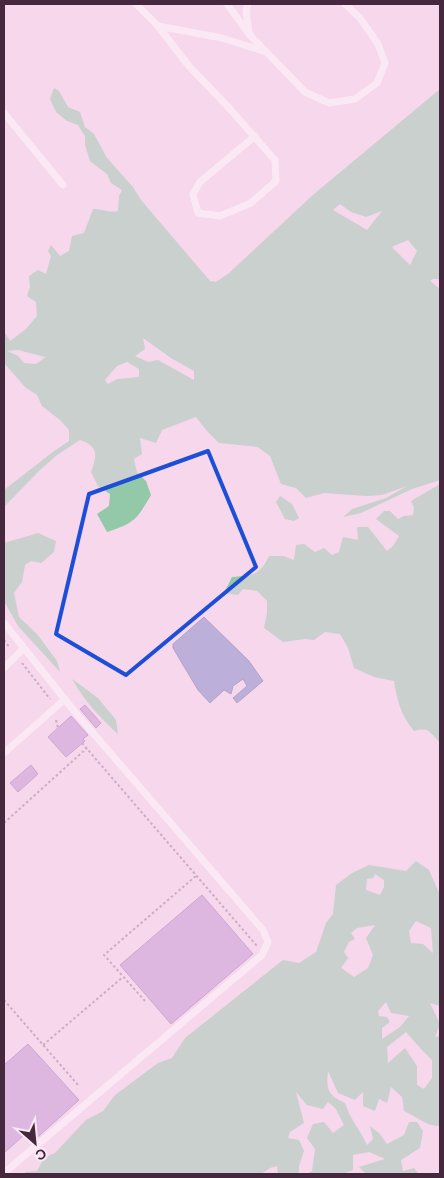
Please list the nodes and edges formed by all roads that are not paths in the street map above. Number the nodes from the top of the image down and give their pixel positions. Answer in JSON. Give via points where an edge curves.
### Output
{"nodes":[{"id":1,"x":136,"y":4,"type":"edge"},
{"id":2,"x":227,"y":4,"type":"edge"},
{"id":3,"x":248,"y":4,"type":"edge"},
{"id":4,"x":345,"y":4,"type":"edge"},
{"id":5,"x":158,"y":26,"type":"junction"},
{"id":6,"x":249,"y":34,"type":"junction"},
{"id":7,"x":266,"y":52,"type":"junction"},
{"id":8,"x":4,"y":113,"type":"edge"},
{"id":9,"x":254,"y":136,"type":"junction"},
{"id":10,"x":63,"y":185,"type":"dead end"},
{"id":11,"x":4,"y":623,"type":"edge"},
{"id":12,"x":23,"y":649,"type":"junction"},
{"id":13,"x":4,"y":668,"type":"edge"},
{"id":14,"x":64,"y":699,"type":"junction"},
{"id":15,"x":4,"y":753,"type":"edge"},
{"id":16,"x":4,"y":1173,"type":"edge"}],
"edges":[{"from":1,"to":5,"type":"lane"},
{"from":2,"to":6,"type":"lane"},
{"from":3,"to":6,"type":"lane"},
{"from":4,"to":7,"type":"lane","via":[[360,18],[378,44],[384,63],[377,84],[355,99],[329,103],[305,92]]},
{"from":5,"to":7,"type":"lane","via":[[222,38]]},
{"from":5,"to":9,"type":"lane","via":[[188,65]]},
{"from":6,"to":7,"type":"lane"},
{"from":8,"to":10,"type":"lane"},
{"from":9,"to":9,"type":"lane","via":[[200,182],[193,194],[198,213],[220,216],[228,213],[251,203],[276,181],[276,160]]},
{"from":11,"to":12,"type":"lane"},
{"from":12,"to":13,"type":"lane"},
{"from":12,"to":14,"type":"lane"},
{"from":14,"to":15,"type":"lane"},
{"from":14,"to":16,"type":"lane","via":[[263,930],[268,942],[262,955]]}]}
